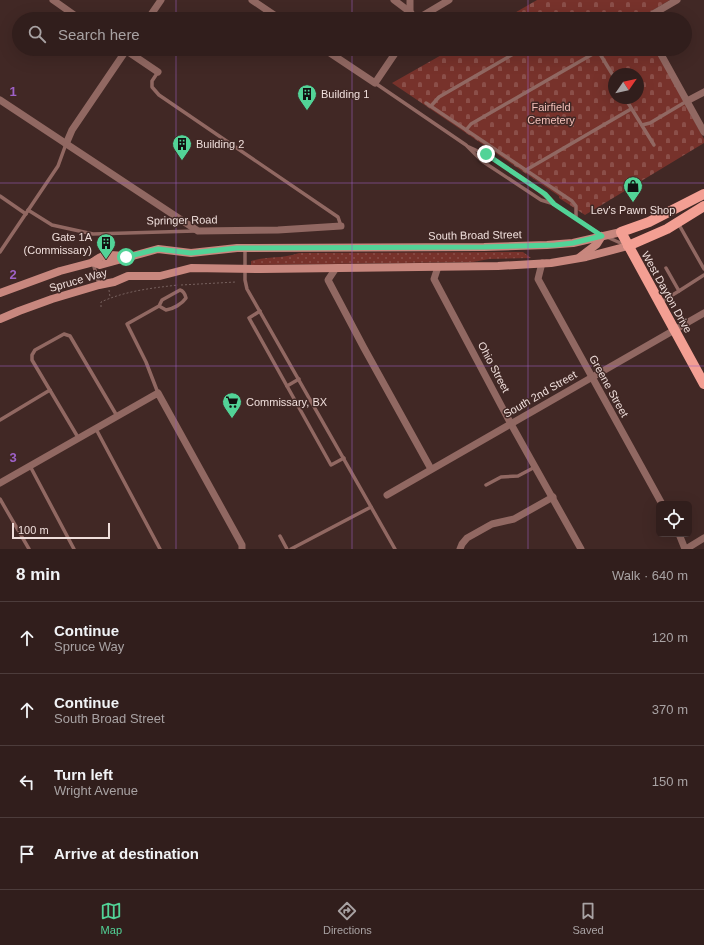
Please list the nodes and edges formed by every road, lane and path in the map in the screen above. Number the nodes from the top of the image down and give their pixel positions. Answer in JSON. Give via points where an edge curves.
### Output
{"nodes":[{"id":1,"x":53,"y":0,"type":"edge"},
{"id":2,"x":161,"y":0,"type":"edge"},
{"id":3,"x":252,"y":0,"type":"edge"},
{"id":4,"x":394,"y":0,"type":"edge"},
{"id":5,"x":410,"y":0,"type":"edge"},
{"id":6,"x":449,"y":0,"type":"edge"},
{"id":7,"x":677,"y":0,"type":"edge"},
{"id":8,"x":70,"y":12,"type":"edge"},
{"id":9,"x":153,"y":12,"type":"edge"},
{"id":10,"x":270,"y":12,"type":"edge"},
{"id":11,"x":410,"y":12,"type":"joint"},
{"id":12,"x":429,"y":12,"type":"edge"},
{"id":13,"x":656,"y":12,"type":"edge"},
{"id":14,"x":121,"y":56,"type":"edge"},
{"id":15,"x":136,"y":56,"type":"edge"},
{"id":16,"x":334,"y":56,"type":"edge"},
{"id":17,"x":393,"y":56,"type":"edge"},
{"id":18,"x":510,"y":56,"type":"edge"},
{"id":19,"x":588,"y":56,"type":"edge"},
{"id":20,"x":602,"y":56,"type":"edge"},
{"id":21,"x":662,"y":56,"type":"edge"},
{"id":22,"x":609,"y":68,"type":"edge"},
{"id":23,"x":158,"y":72,"type":"joint"},
{"id":24,"x":375,"y":84,"type":"junction"},
{"id":25,"x":704,"y":92,"type":"edge"},
{"id":26,"x":0,"y":100,"type":"edge"},
{"id":27,"x":687,"y":101,"type":"junction"},
{"id":28,"x":426,"y":103,"type":"dead end"},
{"id":29,"x":628,"y":104,"type":"edge"},
{"id":30,"x":431,"y":106,"type":"junction"},
{"id":31,"x":631,"y":109,"type":"junction"},
{"id":32,"x":642,"y":125,"type":"junction"},
{"id":33,"x":466,"y":130,"type":"junction"},
{"id":34,"x":704,"y":132,"type":"edge"},
{"id":35,"x":66,"y":144,"type":"junction"},
{"id":36,"x":466,"y":145,"type":"junction"},
{"id":37,"x":654,"y":145,"type":"dead end"},
{"id":38,"x":526,"y":170,"type":"junction"},
{"id":39,"x":704,"y":194,"type":"edge"},
{"id":40,"x":0,"y":196,"type":"edge"},
{"id":41,"x":554,"y":204,"type":"junction"},
{"id":42,"x":704,"y":206,"type":"edge"},
{"id":43,"x":27,"y":212,"type":"junction"},
{"id":44,"x":576,"y":218,"type":"junction"},
{"id":45,"x":678,"y":222,"type":"junction"},
{"id":46,"x":341,"y":226,"type":"joint"},
{"id":47,"x":198,"y":231,"type":"junction"},
{"id":48,"x":621,"y":232,"type":"junction"},
{"id":49,"x":602,"y":236,"type":"junction"},
{"id":50,"x":628,"y":246,"type":"junction"},
{"id":51,"x":241,"y":248,"type":"junction"},
{"id":52,"x":0,"y":252,"type":"edge"},
{"id":53,"x":577,"y":259,"type":"junction"},
{"id":54,"x":92,"y":262,"type":"junction"},
{"id":55,"x":542,"y":263,"type":"junction"},
{"id":56,"x":438,"y":267,"type":"junction"},
{"id":57,"x":336,"y":268,"type":"junction"},
{"id":58,"x":666,"y":268,"type":"dead end"},
{"id":59,"x":241,"y":269,"type":"junction"},
{"id":60,"x":704,"y":269,"type":"edge"},
{"id":61,"x":704,"y":275,"type":"edge"},
{"id":62,"x":236,"y":282,"type":"dead end"},
{"id":63,"x":99,"y":285,"type":"junction"},
{"id":64,"x":679,"y":291,"type":"junction"},
{"id":65,"x":0,"y":293,"type":"edge"},
{"id":66,"x":660,"y":303,"type":"junction"},
{"id":67,"x":159,"y":306,"type":"junction"},
{"id":68,"x":101,"y":307,"type":"dead end"},
{"id":69,"x":260,"y":312,"type":"junction"},
{"id":70,"x":704,"y":313,"type":"edge"},
{"id":71,"x":0,"y":319,"type":"edge"},
{"id":72,"x":674,"y":330,"type":"junction"},
{"id":73,"x":591,"y":378,"type":"junction"},
{"id":74,"x":299,"y":379,"type":"junction"},
{"id":75,"x":704,"y":384,"type":"edge"},
{"id":76,"x":287,"y":386,"type":"junction"},
{"id":77,"x":50,"y":390,"type":"junction"},
{"id":78,"x":158,"y":393,"type":"junction"},
{"id":79,"x":118,"y":417,"type":"junction"},
{"id":80,"x":0,"y":420,"type":"edge"},
{"id":81,"x":511,"y":424,"type":"junction"},
{"id":82,"x":96,"y":429,"type":"junction"},
{"id":83,"x":79,"y":438,"type":"junction"},
{"id":84,"x":344,"y":458,"type":"junction"},
{"id":85,"x":30,"y":466,"type":"junction"},
{"id":86,"x":535,"y":467,"type":"junction"},
{"id":87,"x":431,"y":469,"type":"junction"},
{"id":88,"x":0,"y":483,"type":"edge"},
{"id":89,"x":486,"y":485,"type":"dead end"},
{"id":90,"x":387,"y":495,"type":"dead end"},
{"id":91,"x":552,"y":497,"type":"junction"},
{"id":92,"x":0,"y":499,"type":"edge"},
{"id":93,"x":660,"y":501,"type":"edge"},
{"id":94,"x":371,"y":506,"type":"junction"},
{"id":95,"x":280,"y":536,"type":"dead end"},
{"id":96,"x":680,"y":537,"type":"edge"},
{"id":97,"x":704,"y":538,"type":"edge"},
{"id":98,"x":29,"y":549,"type":"edge"},
{"id":99,"x":74,"y":549,"type":"edge"},
{"id":100,"x":160,"y":549,"type":"edge"},
{"id":101,"x":242,"y":549,"type":"edge"},
{"id":102,"x":287,"y":549,"type":"edge"},
{"id":103,"x":291,"y":549,"type":"edge"},
{"id":104,"x":395,"y":549,"type":"edge"},
{"id":105,"x":460,"y":549,"type":"edge"},
{"id":106,"x":581,"y":549,"type":"edge"},
{"id":107,"x":686,"y":549,"type":"edge"}],
"edges":[{"from":1,"to":8,"type":"street"},
{"from":2,"to":9,"type":"street"},
{"from":3,"to":10,"type":"street"},
{"from":4,"to":11,"type":"street"},
{"from":5,"to":11,"type":"street"},
{"from":6,"to":12,"type":"street"},
{"from":7,"to":13,"type":"street"},
{"from":14,"to":35,"type":"street","via":[[72,130]]},
{"from":15,"to":23,"type":"street"},
{"from":16,"to":24,"type":"street"},
{"from":17,"to":24,"type":"street"},
{"from":18,"to":30,"type":"lane","via":[[439,97]]},
{"from":19,"to":33,"type":"lane","via":[[471,124]]},
{"from":20,"to":22,"type":"lane"},
{"from":21,"to":27,"type":"street"},
{"from":23,"to":46,"type":"lane","via":[[152,81],[152,87],[159,95],[338,216]]},
{"from":24,"to":36,"type":"lane"},
{"from":25,"to":27,"type":"street"},
{"from":26,"to":35,"type":"street"},
{"from":27,"to":32,"type":"lane","via":[[650,124]]},
{"from":27,"to":34,"type":"street"},
{"from":28,"to":30,"type":"lane"},
{"from":29,"to":31,"type":"lane"},
{"from":30,"to":33,"type":"lane"},
{"from":31,"to":32,"type":"lane"},
{"from":31,"to":38,"type":"lane"},
{"from":32,"to":37,"type":"lane"},
{"from":33,"to":38,"type":"lane"},
{"from":35,"to":43,"type":"lane","via":[[58,166]]},
{"from":35,"to":47,"type":"street"},
{"from":36,"to":41,"type":"lane","via":[[504,166],[545,194]]},
{"from":36,"to":41,"type":"lane","via":[[488,165],[541,200]]},
{"from":38,"to":44,"type":"lane","via":[[572,201],[576,206]]},
{"from":39,"to":48,"type":"main road","name":"South Broad Street","via":[[649,222]]},
{"from":40,"to":43,"type":"lane","name":"Springer Road"},
{"from":41,"to":44,"type":"lane"},
{"from":42,"to":45,"type":"main road"},
{"from":43,"to":47,"type":"lane","name":"Springer Road","via":[[52,225],[93,234]]},
{"from":43,"to":52,"type":"lane"},
{"from":44,"to":49,"type":"lane"},
{"from":45,"to":50,"type":"main road"},
{"from":45,"to":60,"type":"lane"},
{"from":46,"to":47,"type":"street","name":"Springer Road"},
{"from":48,"to":49,"type":"street","name":"South Broad Street"},
{"from":48,"to":50,"type":"main road","name":"West Dayton Drive"},
{"from":49,"to":50,"type":"lane"},
{"from":49,"to":51,"type":"street","name":"South Broad Street","via":[[573,243],[547,245]]},
{"from":49,"to":53,"type":"street","via":[[597,244]]},
{"from":50,"to":53,"type":"street"},
{"from":50,"to":66,"type":"main road","name":"West Dayton Drive"},
{"from":51,"to":54,"type":"street","name":"Spruce Way","via":[[191,253],[158,249]]},
{"from":51,"to":59,"type":"lane"},
{"from":53,"to":55,"type":"street"},
{"from":54,"to":63,"type":"lane"},
{"from":54,"to":65,"type":"street","name":"Spruce Way"},
{"from":55,"to":56,"type":"street"},
{"from":55,"to":73,"type":"street","name":"Greene Street","via":[[538,279]]},
{"from":56,"to":57,"type":"street"},
{"from":56,"to":81,"type":"street","name":"Ohio Street","via":[[434,279]]},
{"from":57,"to":59,"type":"street"},
{"from":57,"to":87,"type":"street","via":[[328,280]]},
{"from":58,"to":64,"type":"lane"},
{"from":59,"to":63,"type":"street","name":"Spruce Way","via":[[191,268],[160,276],[128,276]]},
{"from":59,"to":69,"type":"lane","via":[[247,289]]},
{"from":61,"to":64,"type":"lane"},
{"from":62,"to":68,"type":"path","via":[[151,288],[117,295],[101,302]]},
{"from":63,"to":71,"type":"street","name":"Spruce Way","via":[[52,299]]},
{"from":64,"to":66,"type":"lane"},
{"from":66,"to":72,"type":"main road","name":"West Dayton Drive"},
{"from":67,"to":67,"type":"lane","via":[[166,310],[171,309],[184,302],[185,294],[180,290],[162,300]]},
{"from":67,"to":78,"type":"lane","via":[[127,324]]},
{"from":69,"to":74,"type":"lane"},
{"from":69,"to":76,"type":"lane","via":[[249,318]]},
{"from":70,"to":72,"type":"street","name":"South 2nd Street"},
{"from":72,"to":73,"type":"street","name":"South 2nd Street"},
{"from":72,"to":75,"type":"main road","name":"West Dayton Drive"},
{"from":73,"to":81,"type":"street","name":"South 2nd Street"},
{"from":73,"to":93,"type":"street","name":"Greene Street"},
{"from":74,"to":76,"type":"lane"},
{"from":74,"to":84,"type":"lane"},
{"from":76,"to":84,"type":"lane","via":[[331,464]]},
{"from":77,"to":79,"type":"lane","via":[[32,360],[32,355],[35,350],[64,334],[70,336]]},
{"from":77,"to":80,"type":"lane"},
{"from":77,"to":83,"type":"lane"},
{"from":78,"to":79,"type":"street"},
{"from":78,"to":101,"type":"street"},
{"from":79,"to":82,"type":"street"},
{"from":81,"to":86,"type":"street","name":"Ohio Street"},
{"from":81,"to":87,"type":"street","name":"South 2nd Street"},
{"from":82,"to":83,"type":"street"},
{"from":82,"to":100,"type":"lane"},
{"from":83,"to":85,"type":"street"},
{"from":84,"to":94,"type":"lane"},
{"from":85,"to":88,"type":"street"},
{"from":85,"to":99,"type":"lane"},
{"from":86,"to":89,"type":"lane","via":[[518,476],[501,477]]},
{"from":86,"to":91,"type":"street","name":"Ohio Street"},
{"from":87,"to":90,"type":"street","name":"South 2nd Street"},
{"from":91,"to":105,"type":"street","via":[[514,519],[492,524],[467,538]]},
{"from":91,"to":106,"type":"street","name":"Ohio Street"},
{"from":92,"to":98,"type":"lane"},
{"from":94,"to":103,"type":"lane"},
{"from":94,"to":104,"type":"lane"},
{"from":95,"to":102,"type":"lane"},
{"from":96,"to":107,"type":"street"},
{"from":97,"to":107,"type":"street"}]}
